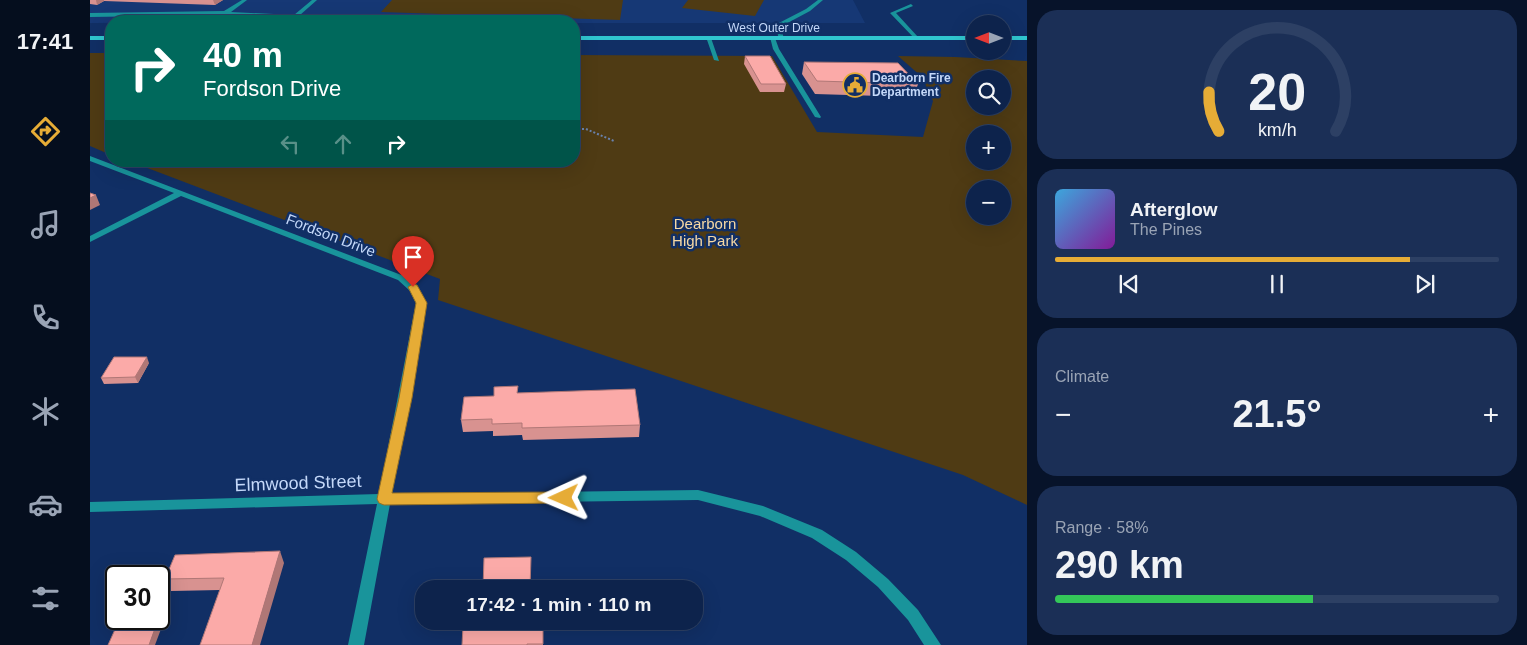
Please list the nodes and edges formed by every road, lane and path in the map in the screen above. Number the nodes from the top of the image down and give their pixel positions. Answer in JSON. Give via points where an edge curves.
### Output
{"nodes":[{"id":1,"x":245,"y":0,"type":"edge"},
{"id":2,"x":315,"y":0,"type":"edge"},
{"id":3,"x":821,"y":0,"type":"edge"},
{"id":4,"x":911,"y":5,"type":"dead end"},
{"id":5,"x":226,"y":12,"type":"junction"},
{"id":6,"x":90,"y":14,"type":"edge"},
{"id":7,"x":222,"y":15,"type":"edge"},
{"id":8,"x":278,"y":15,"type":"edge"},
{"id":9,"x":296,"y":15,"type":"edge"},
{"id":10,"x":90,"y":38,"type":"edge"},
{"id":11,"x":105,"y":38,"type":"edge"},
{"id":12,"x":580,"y":38,"type":"edge"},
{"id":13,"x":708,"y":38,"type":"junction"},
{"id":14,"x":772,"y":38,"type":"junction"},
{"id":15,"x":781,"y":38,"type":"junction"},
{"id":16,"x":916,"y":38,"type":"junction"},
{"id":17,"x":966,"y":38,"type":"edge"},
{"id":18,"x":1011,"y":38,"type":"edge"},
{"id":19,"x":1027,"y":38,"type":"edge"},
{"id":20,"x":717,"y":60,"type":"dead end"},
{"id":21,"x":818,"y":117,"type":"dead end"},
{"id":22,"x":580,"y":130,"type":"edge"},
{"id":23,"x":614,"y":140,"type":"dead end"},
{"id":24,"x":90,"y":158,"type":"edge"},
{"id":25,"x":105,"y":164,"type":"edge"},
{"id":26,"x":113,"y":167,"type":"edge"},
{"id":27,"x":180,"y":193,"type":"junction"},
{"id":28,"x":90,"y":239,"type":"edge"},
{"id":29,"x":384,"y":499,"type":"junction"},
{"id":30,"x":90,"y":507,"type":"edge"},
{"id":31,"x":356,"y":645,"type":"edge"},
{"id":32,"x":933,"y":645,"type":"edge"}],
"edges":[{"from":1,"to":5,"type":"street"},
{"from":2,"to":9,"type":"street"},
{"from":3,"to":15,"type":"street","via":[[777,26]]},
{"from":4,"to":16,"type":"street","via":[[893,13]]},
{"from":5,"to":6,"type":"street"},
{"from":5,"to":7,"type":"street"},
{"from":5,"to":8,"type":"street"},
{"from":10,"to":11,"type":"main road"},
{"from":12,"to":13,"type":"main road","name":"West Outer Drive"},
{"from":13,"to":14,"type":"main road","name":"West Outer Drive"},
{"from":13,"to":20,"type":"street"},
{"from":14,"to":15,"type":"main road","name":"West Outer Drive"},
{"from":14,"to":21,"type":"street"},
{"from":15,"to":16,"type":"main road","name":"West Outer Drive"},
{"from":16,"to":17,"type":"main road","name":"West Outer Drive"},
{"from":18,"to":19,"type":"main road"},
{"from":22,"to":23,"type":"path"},
{"from":24,"to":25,"type":"street","name":"Fordson Drive"},
{"from":26,"to":27,"type":"street","name":"Fordson Drive"},
{"from":27,"to":28,"type":"street"},
{"from":27,"to":29,"type":"street","name":"Fordson Drive","via":[[401,278],[418,294],[421,303],[406,398]]},
{"from":29,"to":30,"type":"street","name":"Elmwood Street"},
{"from":29,"to":31,"type":"street","name":"Fordson Drive"},
{"from":29,"to":32,"type":"street","name":"Elmwood Street","via":[[698,495],[745,506],[791,521],[851,556],[907,609]]}]}
